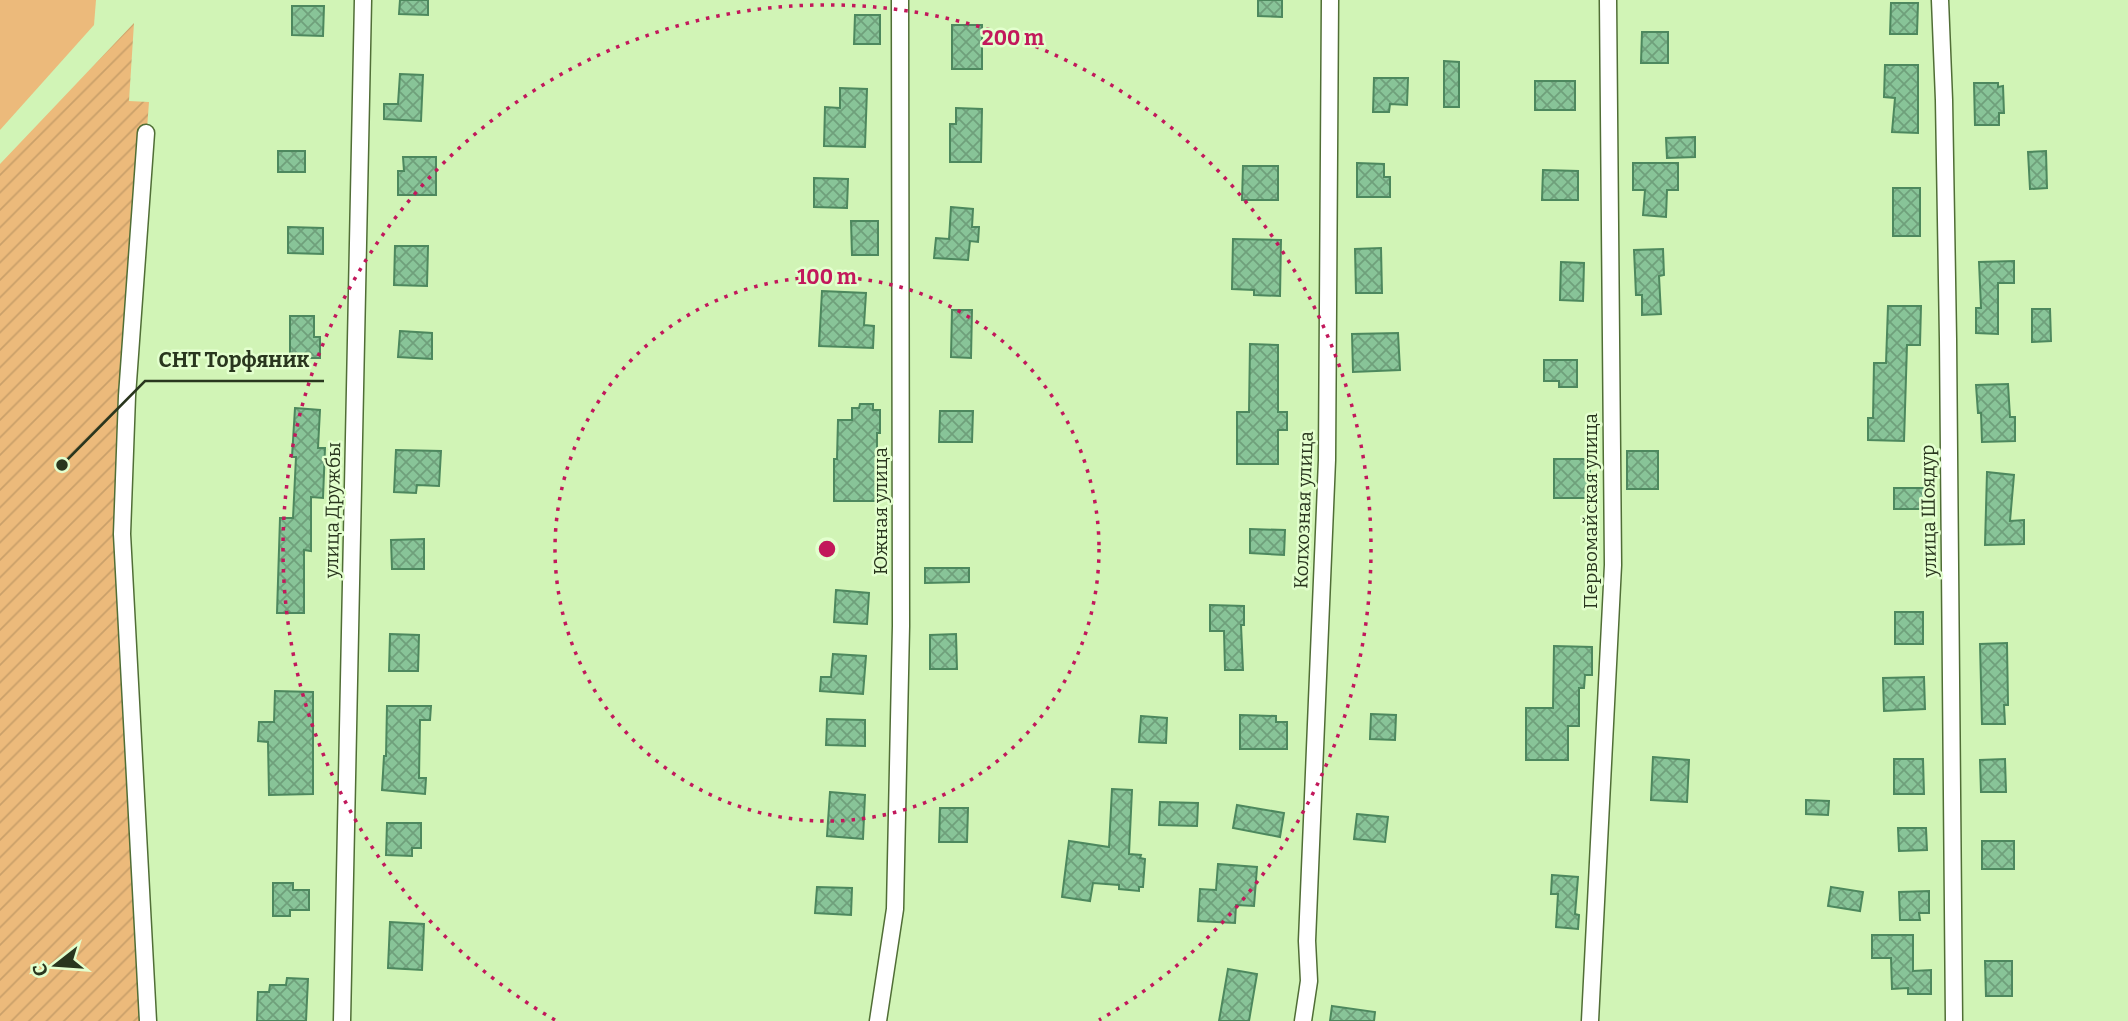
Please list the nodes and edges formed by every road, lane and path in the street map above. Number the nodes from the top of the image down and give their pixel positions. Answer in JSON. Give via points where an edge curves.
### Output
{"nodes":[{"id":1,"x":363,"y":0,"type":"edge"},
{"id":2,"x":900,"y":0,"type":"edge"},
{"id":3,"x":1330,"y":0,"type":"edge"},
{"id":4,"x":1608,"y":0,"type":"edge"},
{"id":5,"x":1940,"y":0,"type":"edge"},
{"id":6,"x":146,"y":133,"type":"dead end"},
{"id":7,"x":148,"y":1021,"type":"edge"},
{"id":8,"x":342,"y":1021,"type":"edge"},
{"id":9,"x":878,"y":1021,"type":"edge"},
{"id":10,"x":1303,"y":1021,"type":"edge"},
{"id":11,"x":1590,"y":1021,"type":"edge"},
{"id":12,"x":1954,"y":1021,"type":"edge"}],
"edges":[{"from":1,"to":8,"type":"street","name":"улица Дружбы"},
{"from":2,"to":9,"type":"street","name":"Южная улица","via":[[901,626],[895,909]]},
{"from":3,"to":10,"type":"street","name":"Колхозная улица","via":[[1327,460]]},
{"from":4,"to":11,"type":"street","name":"Первомайская улица","via":[[1613,565]]},
{"from":5,"to":12,"type":"street","name":"улица Шоядур"},
{"from":6,"to":7,"type":"street","via":[[122,534]]}]}
